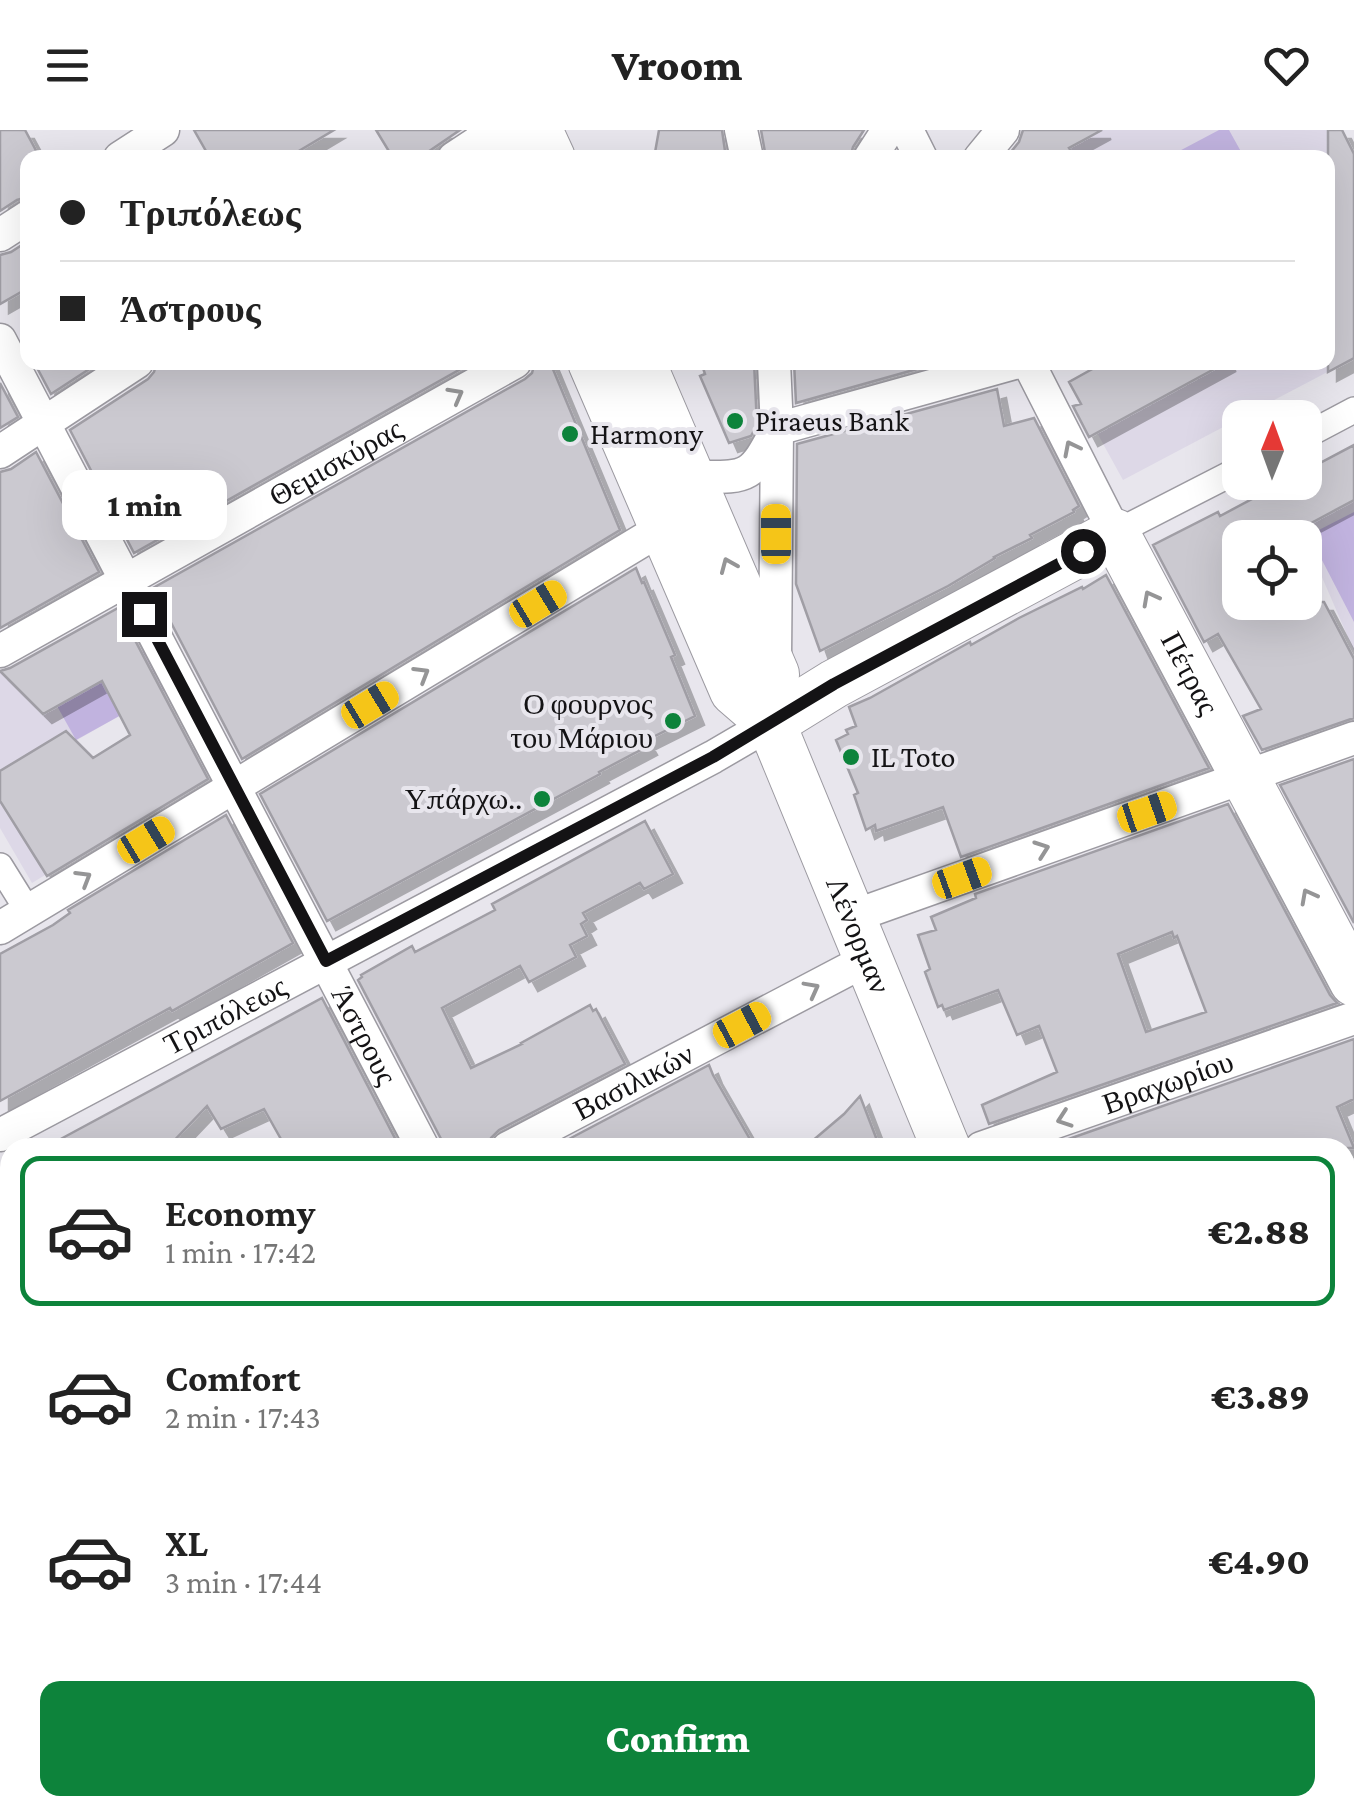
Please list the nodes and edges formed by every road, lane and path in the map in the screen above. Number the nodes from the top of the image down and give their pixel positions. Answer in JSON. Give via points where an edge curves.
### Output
{"nodes":[{"id":1,"x":163,"y":130,"type":"edge"},
{"id":2,"x":1003,"y":130,"type":"edge"},
{"id":3,"x":132,"y":150,"type":"edge"},
{"id":4,"x":987,"y":150,"type":"edge"},
{"id":5,"x":0,"y":340,"type":"edge"},
{"id":6,"x":125,"y":370,"type":"edge"},
{"id":7,"x":501,"y":370,"type":"edge"},
{"id":8,"x":595,"y":370,"type":"edge"},
{"id":9,"x":645,"y":370,"type":"edge"},
{"id":10,"x":774,"y":370,"type":"edge"},
{"id":11,"x":989,"y":370,"type":"edge"},
{"id":12,"x":1032,"y":370,"type":"edge"},
{"id":13,"x":1354,"y":410,"type":"edge"},
{"id":14,"x":44,"y":423,"type":"junction"},
{"id":15,"x":1322,"y":427,"type":"edge"},
{"id":16,"x":777,"y":429,"type":"junction"},
{"id":17,"x":0,"y":452,"type":"edge"},
{"id":18,"x":691,"y":476,"type":"junction"},
{"id":19,"x":1222,"y":478,"type":"edge"},
{"id":20,"x":664,"y":528,"type":"junction"},
{"id":21,"x":1115,"y":534,"type":"junction"},
{"id":22,"x":126,"y":579,"type":"junction"},
{"id":23,"x":0,"y":652,"type":"edge"},
{"id":24,"x":774,"y":674,"type":"junction"},
{"id":25,"x":771,"y":722,"type":"junction"},
{"id":26,"x":1354,"y":738,"type":"edge"},
{"id":27,"x":1245,"y":777,"type":"junction"},
{"id":28,"x":236,"y":786,"type":"junction"},
{"id":29,"x":0,"y":866,"type":"edge"},
{"id":30,"x":14,"y":920,"type":"edge"},
{"id":31,"x":860,"y":938,"type":"junction"},
{"id":32,"x":326,"y":961,"type":"junction"},
{"id":33,"x":1354,"y":982,"type":"edge"},
{"id":34,"x":1354,"y":1018,"type":"edge"},
{"id":35,"x":0,"y":1135,"type":"edge"},
{"id":36,"x":418,"y":1138,"type":"edge"},
{"id":37,"x":525,"y":1138,"type":"edge"},
{"id":38,"x":942,"y":1138,"type":"edge"},
{"id":39,"x":1010,"y":1138,"type":"edge"}],
"edges":[{"from":1,"to":3,"type":"street"},
{"from":2,"to":4,"type":"street"},
{"from":5,"to":14,"type":"street","name":"Άστρους"},
{"from":6,"to":14,"type":"street"},
{"from":22,"to":7,"type":"street","name":"Θεμισκύρας","one_way":true},
{"from":8,"to":20,"type":"main road","name":"Λένορμαν"},
{"from":9,"to":18,"type":"main road","name":"Λένορμαν"},
{"from":10,"to":16,"type":"street","name":"Λένορμαν"},
{"from":11,"to":16,"type":"street"},
{"from":21,"to":12,"type":"street","name":"Πέτρας","one_way":true},
{"from":13,"to":15,"type":"street"},
{"from":14,"to":17,"type":"street"},
{"from":14,"to":22,"type":"street","name":"Άστρους"},
{"from":16,"to":18,"type":"street","via":[[750,472]]},
{"from":16,"to":24,"type":"street","name":"Λένορμαν"},
{"from":24,"to":18,"type":"main road","name":"Λένορμαν","one_way":true},
{"from":19,"to":21,"type":"street","name":"Τριπόλεως"},
{"from":20,"to":25,"type":"main road","name":"Λένορμαν","via":[[734,691]]},
{"from":28,"to":20,"type":"street","one_way":true},
{"from":21,"to":25,"type":"main road","name":"Τριπόλεως"},
{"from":27,"to":21,"type":"main road","name":"Πέτρας","one_way":true},
{"from":22,"to":23,"type":"street","name":"Θεμισκύρας"},
{"from":22,"to":28,"type":"street","name":"Άστρους"},
{"from":24,"to":25,"type":"main road","name":"Λένορμαν"},
{"from":25,"to":31,"type":"main road","name":"Λένορμαν"},
{"from":25,"to":32,"type":"street","name":"Τριπόλεως"},
{"from":26,"to":27,"type":"street","name":"Βασιλικών"},
{"from":31,"to":27,"type":"street","name":"Βασιλικών","one_way":true},
{"from":33,"to":27,"type":"main road","name":"Πέτρας","one_way":true},
{"from":30,"to":28,"type":"street","one_way":true},
{"from":28,"to":32,"type":"street","name":"Άστρους"},
{"from":29,"to":30,"type":"street"},
{"from":37,"to":31,"type":"street","name":"Βασιλικών","one_way":true},
{"from":31,"to":38,"type":"main road","name":"Λένορμαν"},
{"from":32,"to":35,"type":"street","name":"Τριπόλεως"},
{"from":32,"to":36,"type":"street","name":"Άστρους"},
{"from":34,"to":39,"type":"street","name":"Βραχωρίου","one_way":true}]}
